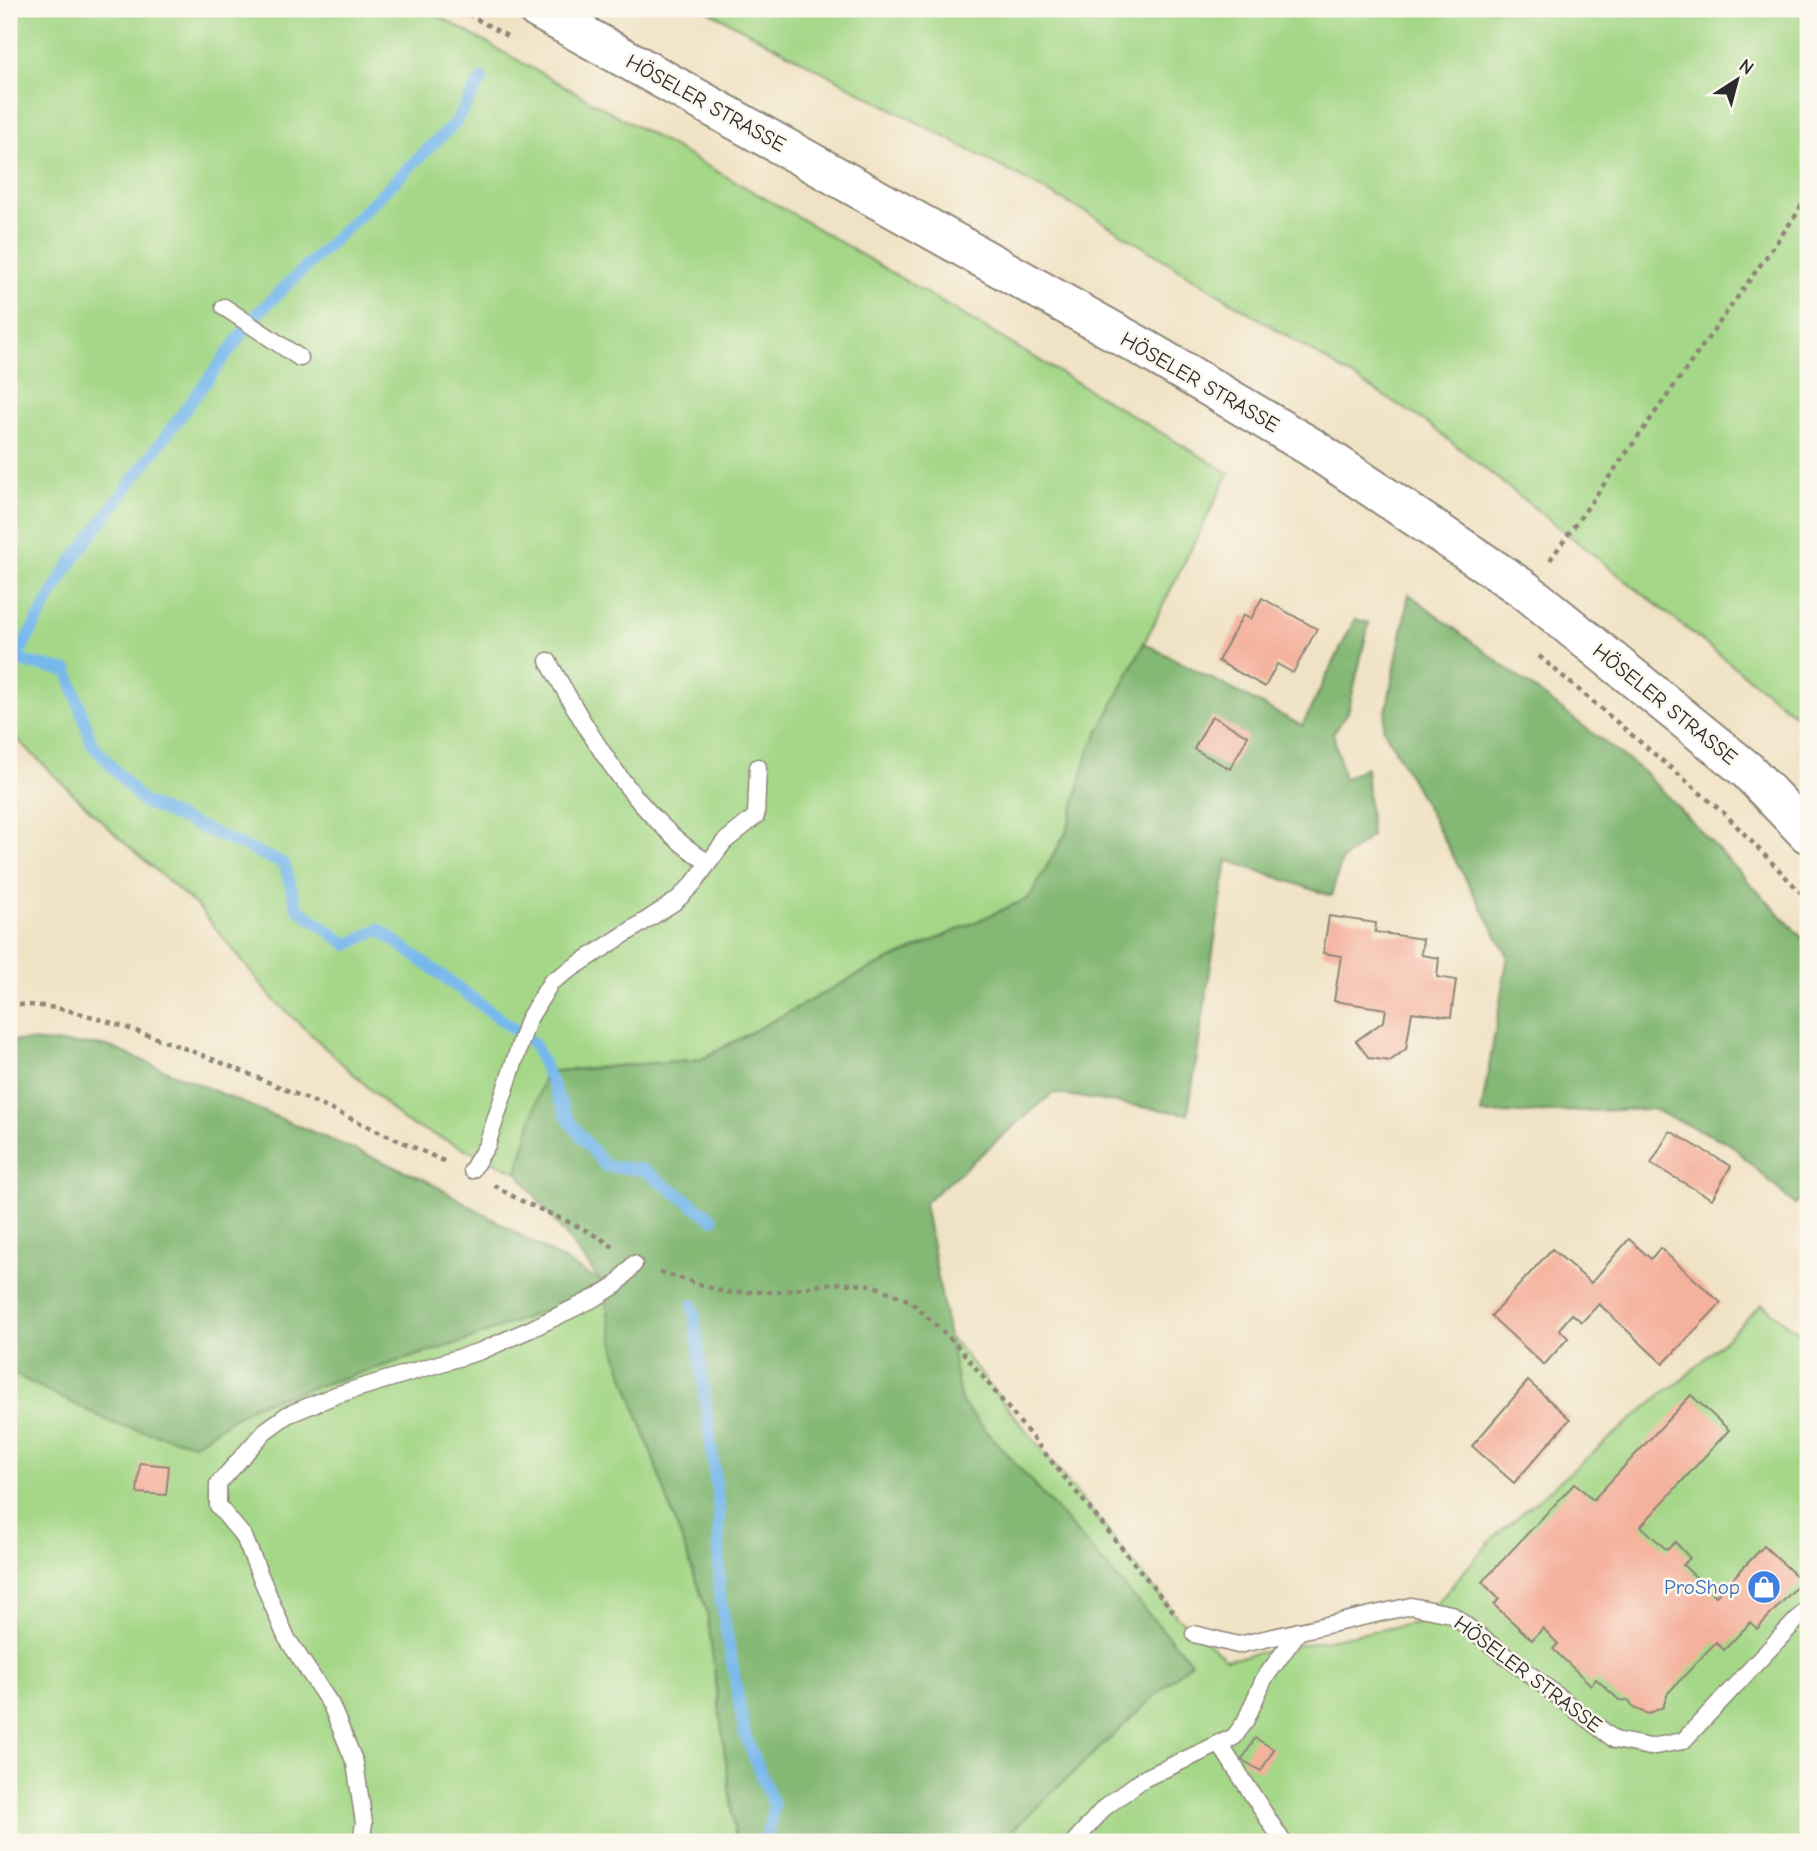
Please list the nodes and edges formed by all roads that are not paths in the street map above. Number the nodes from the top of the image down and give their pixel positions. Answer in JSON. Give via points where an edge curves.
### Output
{"nodes":[{"id":1,"x":537,"y":9,"type":"edge"},
{"id":2,"x":225,"y":307,"type":"dead end"},
{"id":3,"x":300,"y":358,"type":"dead end"},
{"id":4,"x":548,"y":661,"type":"dead end"},
{"id":5,"x":758,"y":767,"type":"dead end"},
{"id":6,"x":1808,"y":834,"type":"edge"},
{"id":7,"x":707,"y":862,"type":"junction"},
{"id":8,"x":472,"y":1170,"type":"dead end"},
{"id":9,"x":635,"y":1264,"type":"dead end"},
{"id":10,"x":1808,"y":1608,"type":"edge"},
{"id":11,"x":1298,"y":1631,"type":"junction"},
{"id":12,"x":1194,"y":1634,"type":"dead end"},
{"id":13,"x":1219,"y":1743,"type":"junction"},
{"id":14,"x":361,"y":1842,"type":"edge"},
{"id":15,"x":1074,"y":1842,"type":"edge"},
{"id":16,"x":1283,"y":1842,"type":"edge"}],
"edges":[{"from":1,"to":6,"type":"main road","name":"HÖSELER STRASSE","via":[[1147,350],[1311,447],[1525,590],[1748,771]]},
{"from":2,"to":3,"type":"lane"},
{"from":4,"to":7,"type":"lane","via":[[600,751],[650,813],[682,846]]},
{"from":5,"to":7,"type":"lane","via":[[755,816]]},
{"from":7,"to":8,"type":"lane","via":[[693,884],[659,914],[551,982],[528,1020],[487,1145]]},
{"from":9,"to":14,"type":"lane","via":[[597,1297],[481,1351],[286,1415],[265,1431],[218,1484],[218,1506],[244,1537],[278,1619],[331,1705],[355,1763],[364,1823]]},
{"from":10,"to":11,"type":"lane","name":"HÖSELER STRASSE","via":[[1683,1741],[1650,1748],[1615,1740],[1451,1614],[1411,1606]]},
{"from":11,"to":12,"type":"lane","name":"HÖSELER STRASSE","via":[[1238,1646]]},
{"from":11,"to":13,"type":"lane","via":[[1264,1679],[1245,1722],[1234,1737]]},
{"from":13,"to":15,"type":"lane","via":[[1143,1779],[1104,1808]]},
{"from":13,"to":16,"type":"lane"}]}
